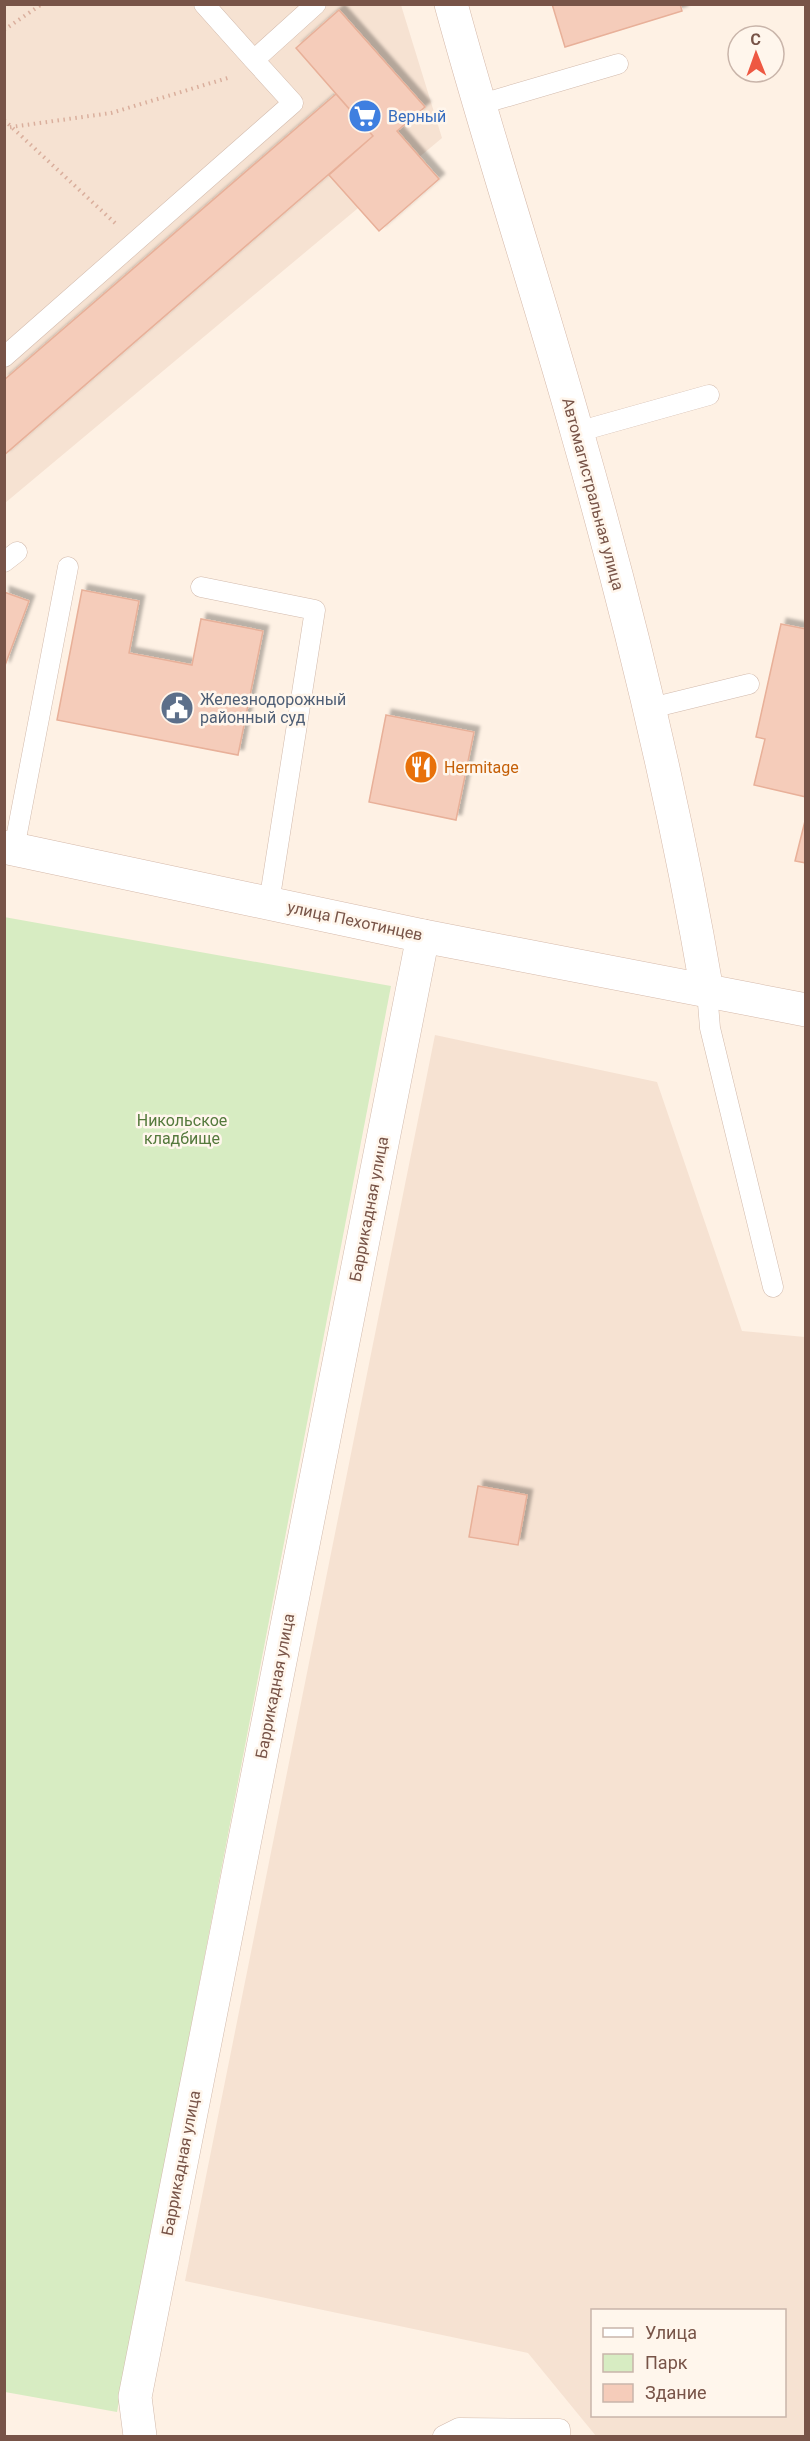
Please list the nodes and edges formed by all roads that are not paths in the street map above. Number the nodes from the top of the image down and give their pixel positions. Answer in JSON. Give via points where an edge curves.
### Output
{"nodes":[{"id":1,"x":204,"y":4,"type":"edge"},
{"id":2,"x":316,"y":4,"type":"edge"},
{"id":3,"x":451,"y":4,"type":"edge"},
{"id":4,"x":258,"y":64,"type":"junction"},
{"id":5,"x":618,"y":64,"type":"dead end"},
{"id":6,"x":478,"y":105,"type":"junction"},
{"id":7,"x":4,"y":357,"type":"edge"},
{"id":8,"x":709,"y":395,"type":"dead end"},
{"id":9,"x":577,"y":432,"type":"junction"},
{"id":10,"x":68,"y":567,"type":"dead end"},
{"id":11,"x":201,"y":587,"type":"dead end"},
{"id":12,"x":749,"y":684,"type":"dead end"},
{"id":13,"x":651,"y":708,"type":"junction"},
{"id":14,"x":9,"y":848,"type":"edge"},
{"id":15,"x":269,"y":903,"type":"junction"},
{"id":16,"x":423,"y":936,"type":"junction"},
{"id":17,"x":707,"y":991,"type":"junction"},
{"id":18,"x":806,"y":1010,"type":"edge"},
{"id":19,"x":773,"y":1287,"type":"dead end"},
{"id":20,"x":140,"y":2436,"type":"edge"},
{"id":21,"x":443,"y":2436,"type":"edge"},
{"id":22,"x":560,"y":2436,"type":"edge"}],
"edges":[{"from":1,"to":4,"type":"lane"},
{"from":2,"to":4,"type":"lane"},
{"from":3,"to":6,"type":"main road","name":"Автомагистральная улица"},
{"from":4,"to":7,"type":"lane","via":[[293,103]]},
{"from":5,"to":6,"type":"lane"},
{"from":6,"to":9,"type":"main road","name":"Автомагистральная улица"},
{"from":8,"to":9,"type":"lane"},
{"from":9,"to":13,"type":"main road","name":"Автомагистральная улица"},
{"from":10,"to":14,"type":"lane"},
{"from":11,"to":15,"type":"lane","via":[[315,609]]},
{"from":12,"to":13,"type":"lane"},
{"from":13,"to":17,"type":"main road","name":"Автомагистральная улица"},
{"from":14,"to":15,"type":"main road","name":"улица Пехотинцев"},
{"from":15,"to":16,"type":"main road","name":"улица Пехотинцев"},
{"from":16,"to":17,"type":"main road","name":"улица Пехотинцев"},
{"from":16,"to":20,"type":"main road","name":"Баррикадная улица","via":[[135,2397]]},
{"from":17,"to":18,"type":"main road","name":"улица Пехотинцев"},
{"from":17,"to":19,"type":"lane","via":[[710,1028]]},
{"from":21,"to":22,"type":"lane","via":[[459,2428],[560,2428]]}]}
